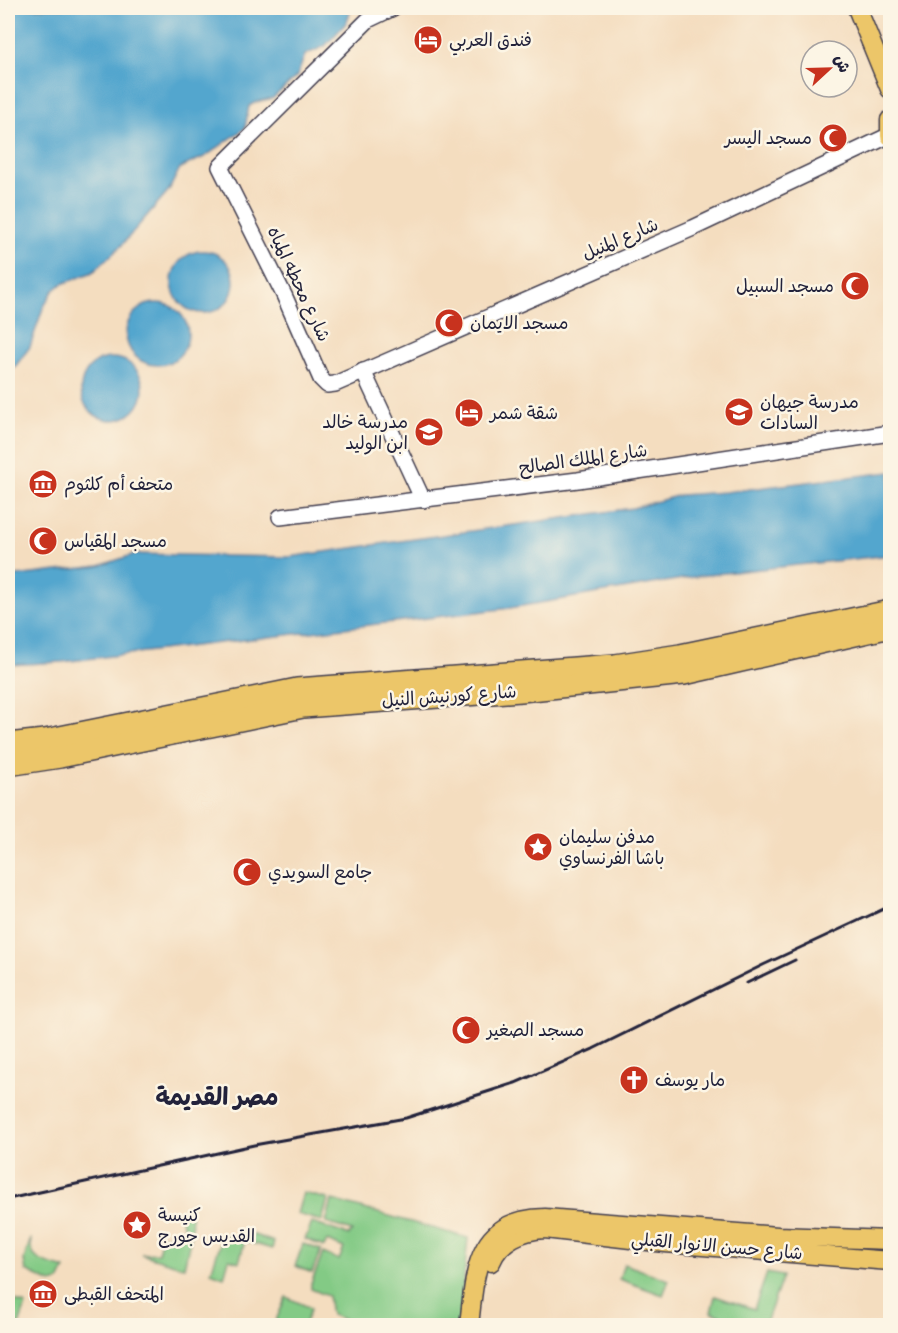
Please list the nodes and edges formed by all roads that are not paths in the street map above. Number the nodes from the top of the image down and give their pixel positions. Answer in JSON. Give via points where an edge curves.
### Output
{"nodes":[{"id":1,"x":393,"y":8,"type":"edge"},
{"id":2,"x":857,"y":8,"type":"edge"},
{"id":3,"x":891,"y":89,"type":"edge"},
{"id":4,"x":891,"y":120,"type":"edge"},
{"id":5,"x":890,"y":136,"type":"edge"},
{"id":6,"x":363,"y":371,"type":"junction"},
{"id":7,"x":891,"y":434,"type":"edge"},
{"id":8,"x":423,"y":500,"type":"junction"},
{"id":9,"x":280,"y":517,"type":"dead end"},
{"id":10,"x":891,"y":611,"type":"edge"},
{"id":11,"x":891,"y":627,"type":"edge"},
{"id":12,"x":8,"y":744,"type":"edge"},
{"id":13,"x":8,"y":765,"type":"edge"},
{"id":14,"x":545,"y":1224,"type":"junction"},
{"id":15,"x":891,"y":1240,"type":"edge"},
{"id":16,"x":778,"y":1244,"type":"junction"},
{"id":17,"x":891,"y":1261,"type":"edge"},
{"id":18,"x":469,"y":1326,"type":"edge"},
{"id":19,"x":481,"y":1326,"type":"edge"}],
"edges":[{"from":1,"to":6,"type":"street","name":"شارع محطه المياه","via":[[368,20],[221,164],[324,383],[331,386]]},
{"from":2,"to":3,"type":"main road"},
{"from":4,"to":5,"type":"main road"},
{"from":5,"to":6,"type":"street","name":"شارع المنيل","via":[[693,228]]},
{"from":6,"to":8,"type":"street"},
{"from":7,"to":8,"type":"street","name":"شارع الملك الصالح"},
{"from":8,"to":9,"type":"street","name":"شارع الملك الصالح"},
{"from":10,"to":12,"type":"highway","name":"شارع كورنيش النيل","via":[[615,665],[297,689]]},
{"from":11,"to":13,"type":"highway","name":"شارع كورنيش النيل","via":[[684,674],[303,707]]},
{"from":14,"to":16,"type":"main road","name":"شارع حسن الانوار القبلي"},
{"from":14,"to":18,"type":"main road","via":[[511,1224],[485,1246],[476,1270]]},
{"from":14,"to":19,"type":"main road","via":[[521,1233],[496,1252],[486,1277]]},
{"from":15,"to":16,"type":"main road","name":"شارع حسن الانوار القبلي"},
{"from":16,"to":17,"type":"main road","name":"شارع حسن الانوار القبلي"}]}
